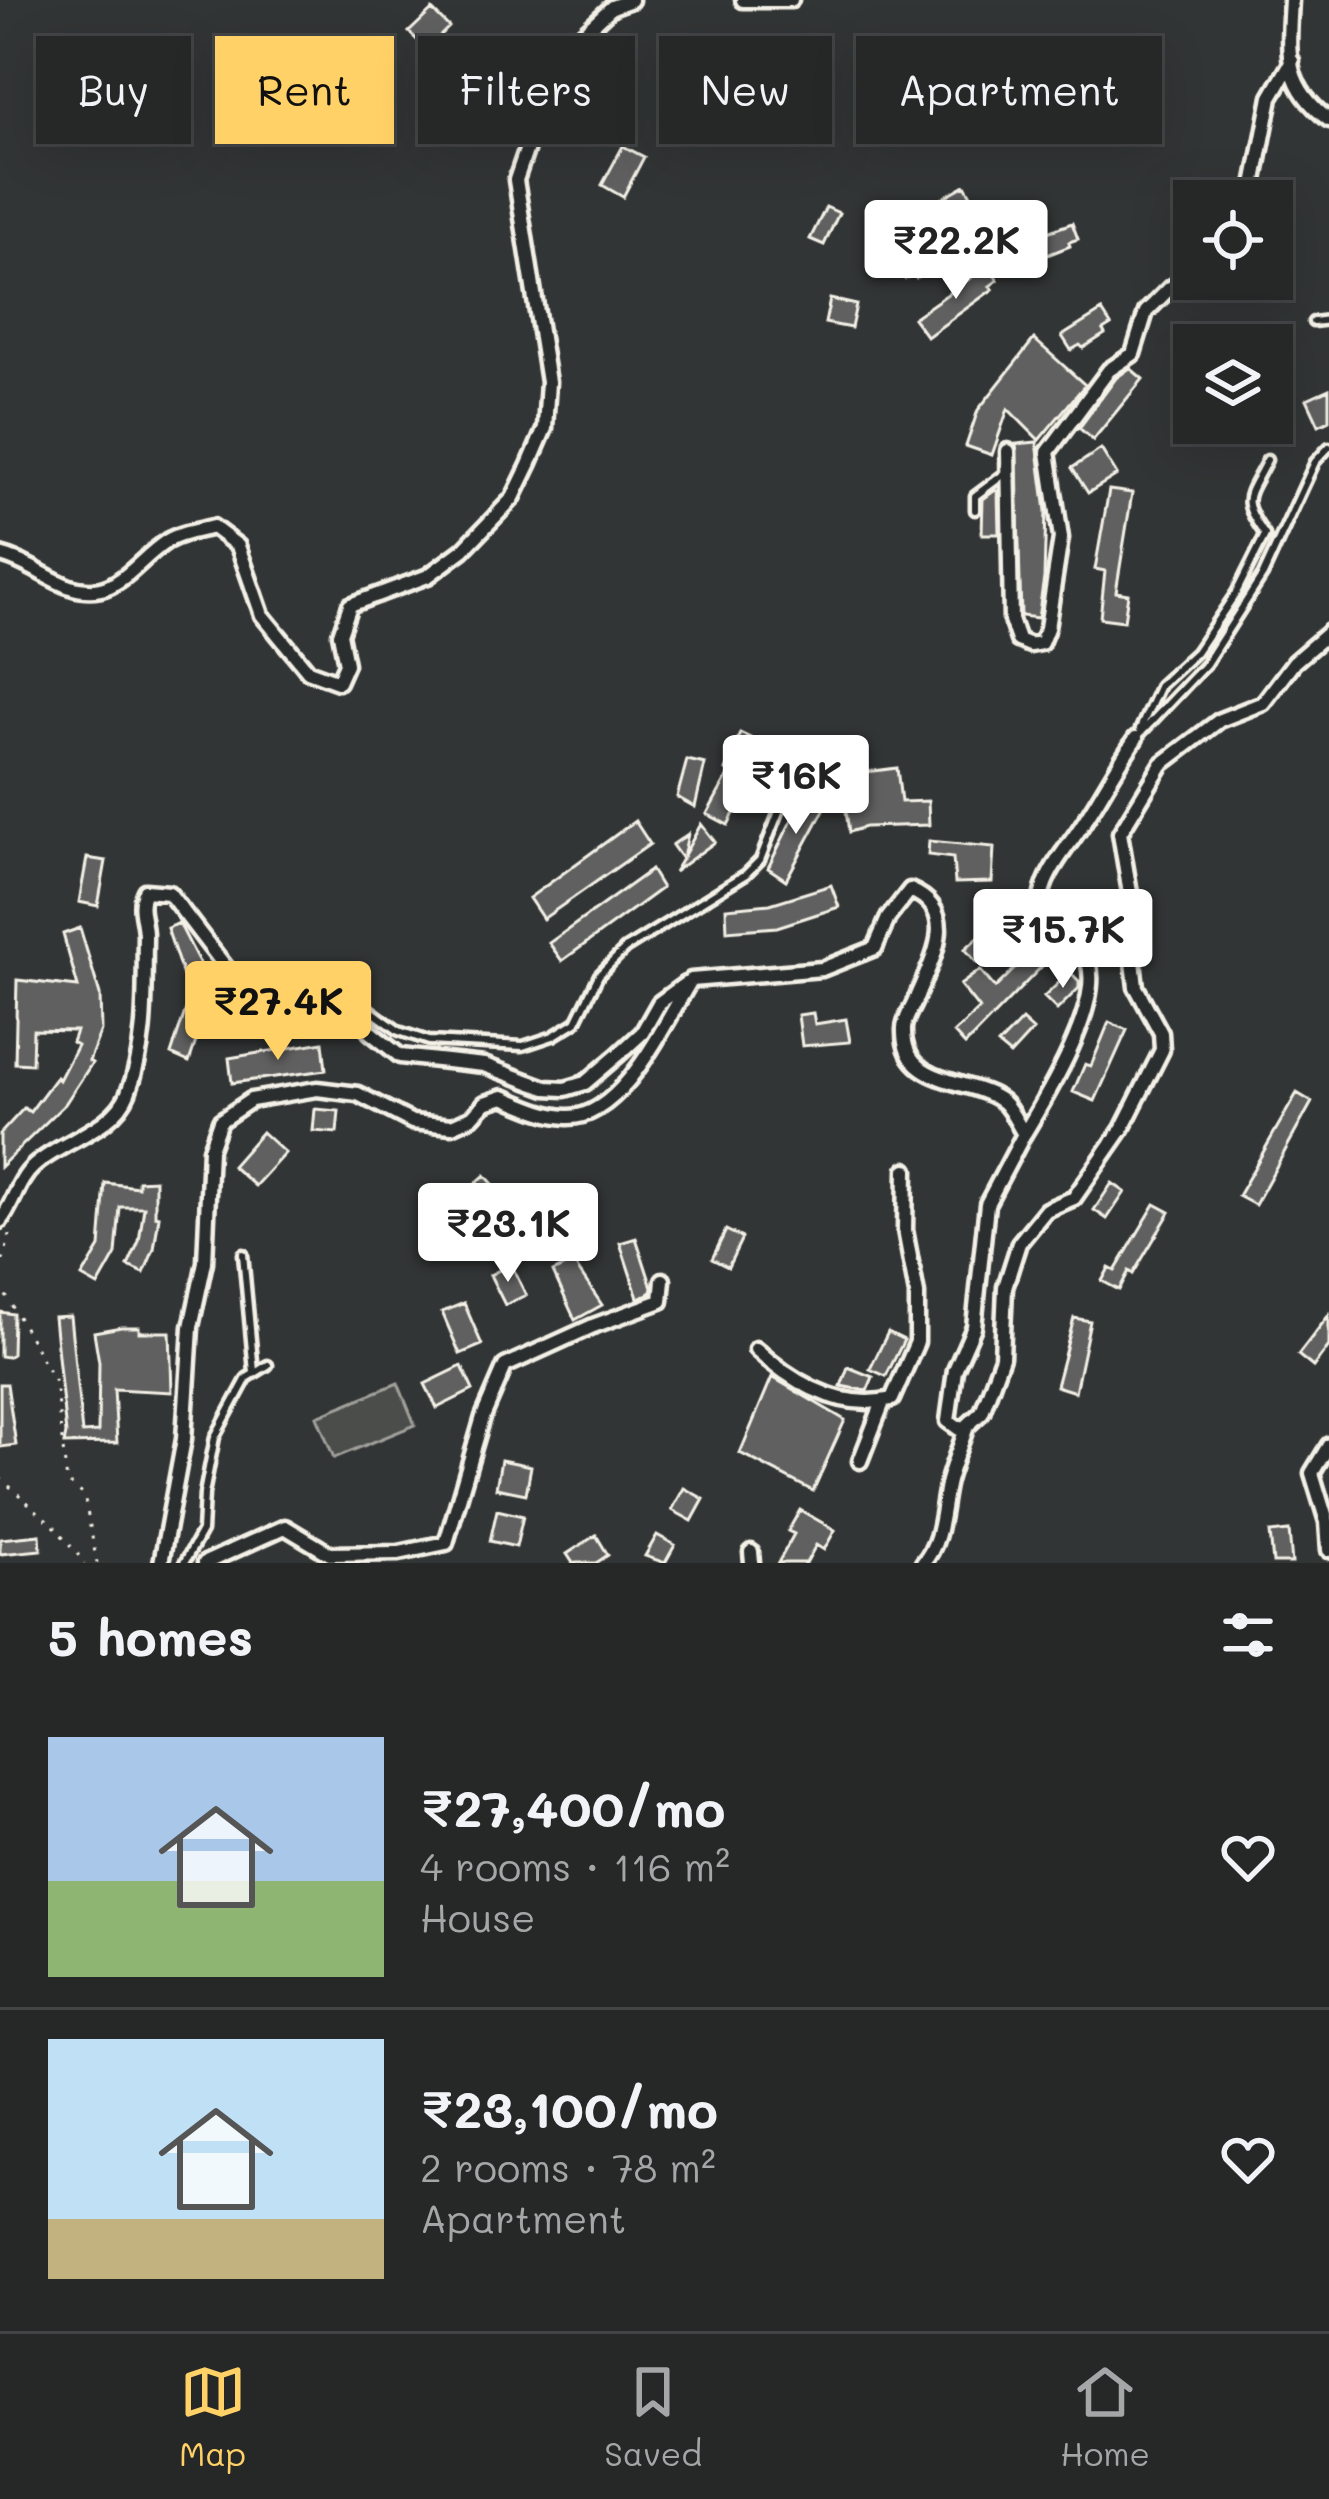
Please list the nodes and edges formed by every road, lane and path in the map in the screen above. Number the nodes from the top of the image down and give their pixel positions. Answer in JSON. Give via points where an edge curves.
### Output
{"nodes":[{"id":1,"x":631,"y":0,"type":"edge"},
{"id":2,"x":743,"y":0,"type":"edge"},
{"id":3,"x":791,"y":0,"type":"edge"},
{"id":4,"x":1292,"y":0,"type":"edge"},
{"id":5,"x":1292,"y":61,"type":"junction"},
{"id":6,"x":1329,"y":121,"type":"edge"},
{"id":7,"x":1255,"y":180,"type":"edge"},
{"id":8,"x":1173,"y":286,"type":"edge"},
{"id":9,"x":1329,"y":320,"type":"edge"},
{"id":10,"x":1313,"y":322,"type":"dead end"},
{"id":11,"x":1329,"y":447,"type":"edge"},
{"id":12,"x":1008,"y":452,"type":"dead end"},
{"id":13,"x":1267,"y":460,"type":"dead end"},
{"id":14,"x":1007,"y":472,"type":"junction"},
{"id":15,"x":975,"y":510,"type":"dead end"},
{"id":16,"x":0,"y":555,"type":"edge"},
{"id":17,"x":1329,"y":632,"type":"edge"},
{"id":18,"x":1136,"y":738,"type":"junction"},
{"id":19,"x":780,"y":809,"type":"dead end"},
{"id":20,"x":691,"y":980,"type":"junction"},
{"id":21,"x":335,"y":985,"type":"junction"},
{"id":22,"x":1024,"y":1134,"type":"junction"},
{"id":23,"x":906,"y":1170,"type":"dead end"},
{"id":24,"x":2,"y":1219,"type":"edge"},
{"id":25,"x":243,"y":1254,"type":"dead end"},
{"id":26,"x":0,"y":1272,"type":"edge"},
{"id":27,"x":663,"y":1280,"type":"dead end"},
{"id":28,"x":0,"y":1286,"type":"edge"},
{"id":29,"x":756,"y":1349,"type":"dead end"},
{"id":30,"x":268,"y":1364,"type":"dead end"},
{"id":31,"x":254,"y":1372,"type":"junction"},
{"id":32,"x":883,"y":1402,"type":"junction"},
{"id":33,"x":967,"y":1426,"type":"junction"},
{"id":34,"x":1329,"y":1445,"type":"edge"},
{"id":35,"x":860,"y":1461,"type":"dead end"},
{"id":36,"x":0,"y":1478,"type":"edge"},
{"id":37,"x":1329,"y":1550,"type":"edge"},
{"id":38,"x":85,"y":1563,"type":"edge"},
{"id":39,"x":97,"y":1563,"type":"edge"},
{"id":40,"x":161,"y":1563,"type":"edge"},
{"id":41,"x":184,"y":1563,"type":"edge"},
{"id":42,"x":205,"y":1563,"type":"edge"},
{"id":43,"x":923,"y":1563,"type":"edge"}],
"edges":[{"from":1,"to":16,"type":"street","via":[[572,44],[516,180],[548,382],[537,446],[513,497],[463,550],[428,575],[350,605],[338,682],[308,671],[262,615],[238,546],[212,527],[172,537],[121,584],[96,591]]},
{"from":2,"to":3,"type":"street"},
{"from":4,"to":5,"type":"street"},
{"from":5,"to":6,"type":"street","via":[[1294,84]]},
{"from":5,"to":7,"type":"street","via":[[1271,98]]},
{"from":8,"to":14,"type":"street","via":[[1146,312],[1133,354],[1109,370],[1048,452],[1061,538],[1047,628],[1030,646],[1018,640],[1011,620]]},
{"from":9,"to":10,"type":"lane"},
{"from":11,"to":18,"type":"lane","via":[[1206,664]]},
{"from":12,"to":14,"type":"street"},
{"from":13,"to":18,"type":"lane","via":[[1247,510],[1265,536],[1196,652],[1160,685]]},
{"from":14,"to":15,"type":"lane","via":[[975,496]]},
{"from":17,"to":33,"type":"street","via":[[1264,703],[1195,735],[1162,764],[1120,833],[1136,987],[1162,1033],[1162,1050],[1075,1198],[1046,1210],[1018,1243],[1005,1287],[1002,1357],[982,1412]]},
{"from":18,"to":22,"type":"street","via":[[1056,855],[1036,908],[1040,933],[1070,941],[1092,971],[1081,1024]]},
{"from":19,"to":21,"type":"lane","via":[[746,874],[625,949],[599,975],[576,1022],[553,1036],[523,1046],[429,1041],[399,1031]]},
{"from":20,"to":21,"type":"street","via":[[659,1003],[618,1055],[565,1089],[484,1065],[400,1056]]},
{"from":20,"to":22,"type":"street","via":[[822,969],[874,948],[910,890],[927,897],[940,915],[940,936],[903,1028],[911,1056],[931,1076],[1004,1103]]},
{"from":20,"to":40,"type":"street","via":[[623,1086],[572,1118],[503,1096],[452,1126],[412,1122],[358,1094],[317,1088],[251,1100],[220,1121],[210,1149],[184,1439]]},
{"from":21,"to":24,"type":"street","via":[[271,998],[237,982],[169,893],[145,891],[143,1036],[127,1096],[114,1114],[33,1166]]},
{"from":22,"to":33,"type":"street","via":[[987,1204],[974,1327],[946,1413],[959,1429]]},
{"from":23,"to":32,"type":"street","via":[[917,1342],[892,1400]]},
{"from":24,"to":26,"type":"path","via":[[13,1228]]},
{"from":25,"to":31,"type":"lane"},
{"from":27,"to":42,"type":"street","via":[[661,1300],[505,1366],[446,1543],[330,1554],[285,1527]]},
{"from":28,"to":39,"type":"path","via":[[55,1382],[67,1482],[84,1495]]},
{"from":29,"to":32,"type":"street","via":[[839,1400]]},
{"from":30,"to":31,"type":"lane"},
{"from":31,"to":41,"type":"lane","via":[[215,1437],[202,1531]]},
{"from":32,"to":35,"type":"street"},
{"from":33,"to":43,"type":"street"},
{"from":34,"to":37,"type":"street","via":[[1312,1473]]},
{"from":36,"to":38,"type":"path"}]}
